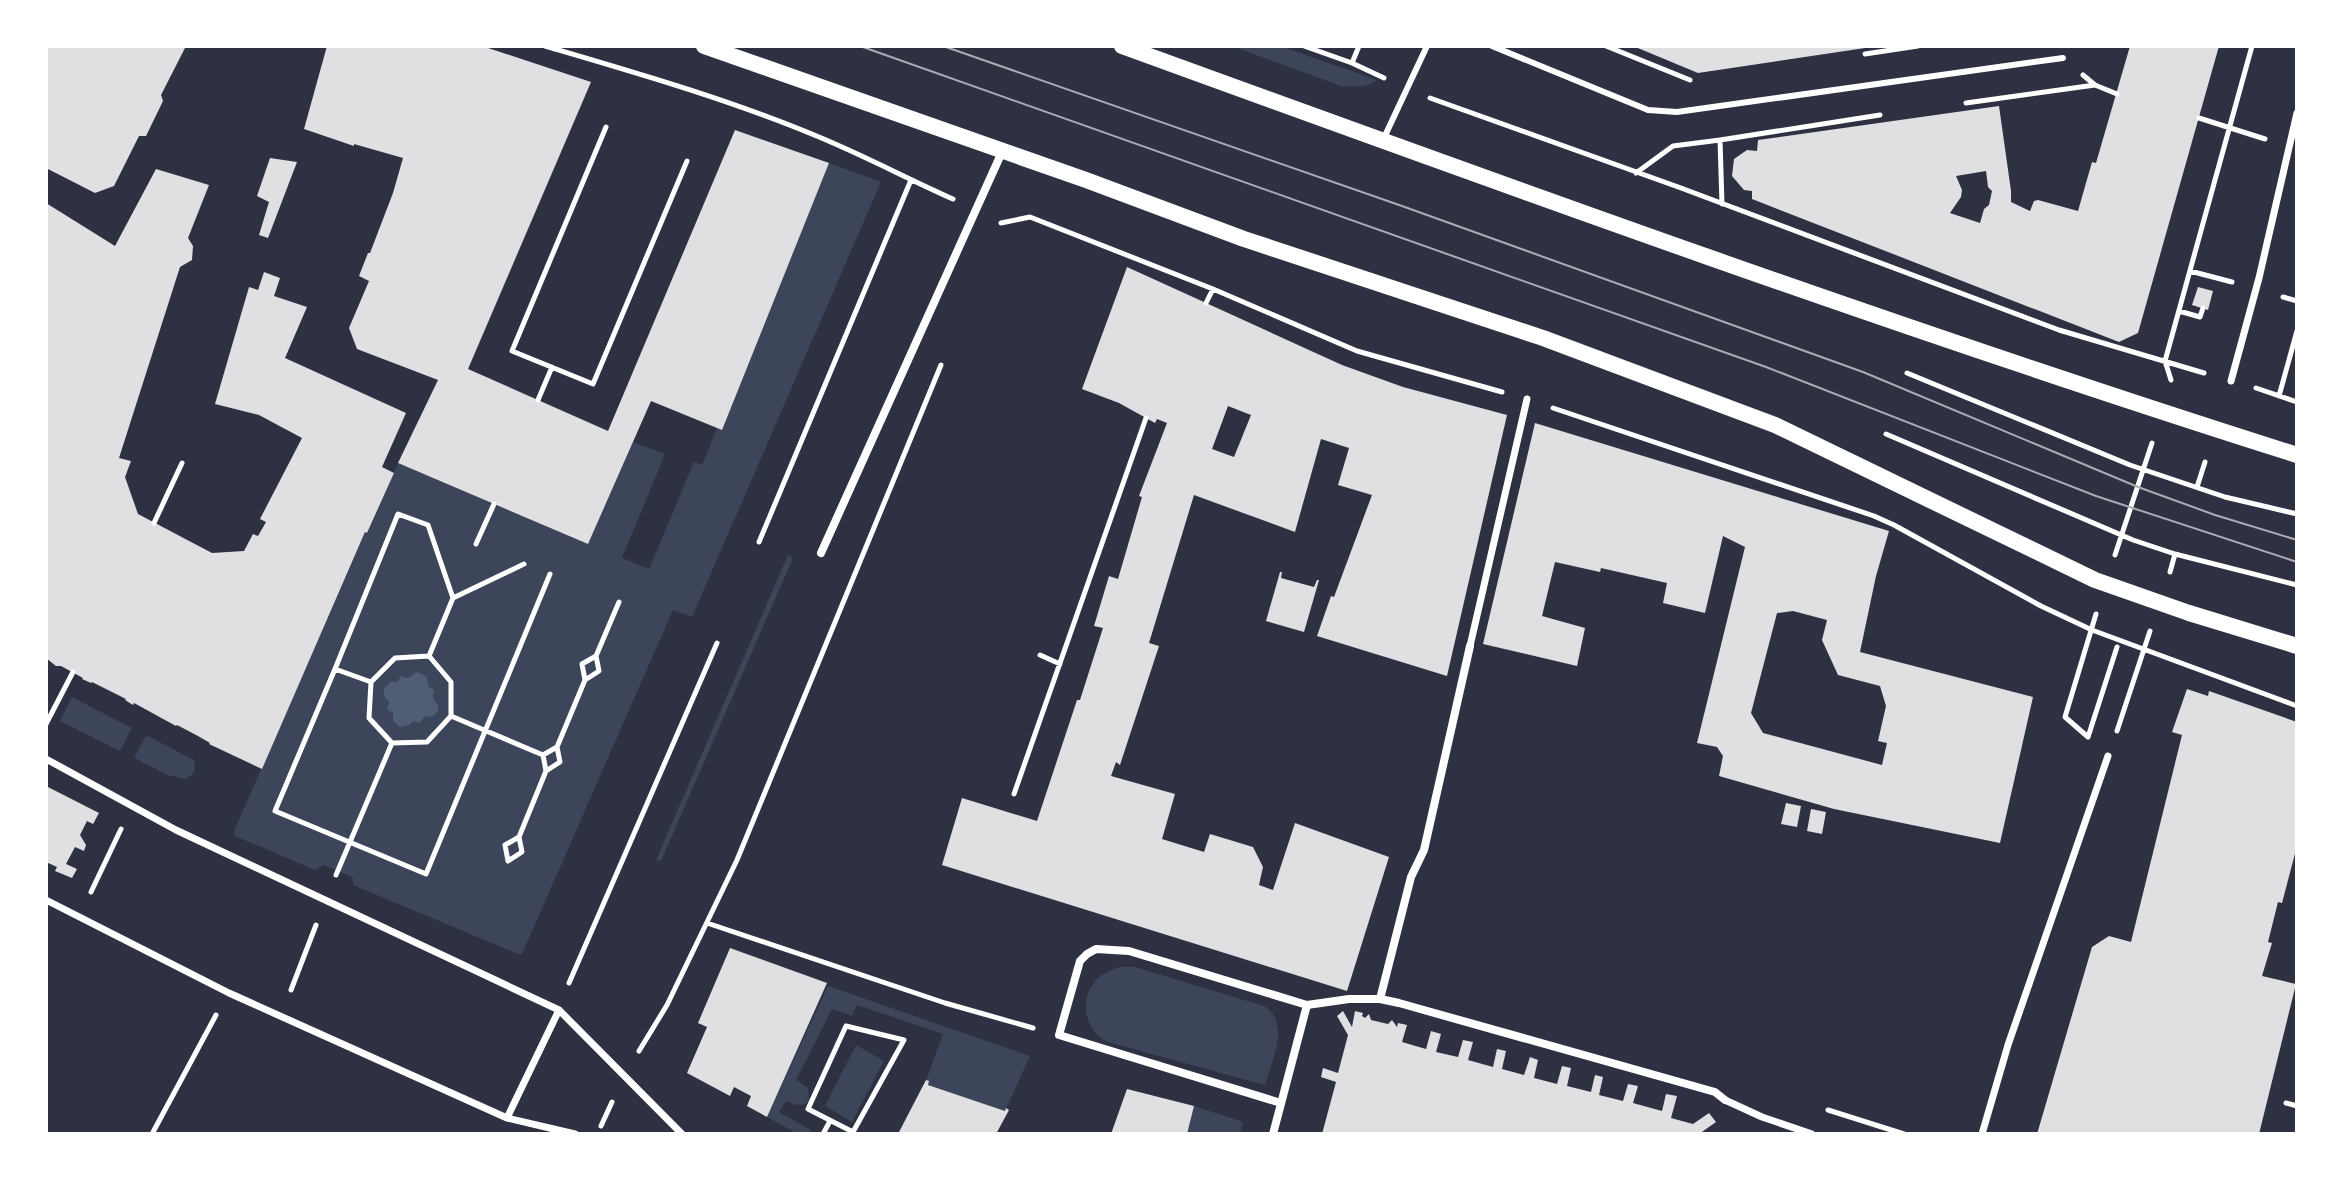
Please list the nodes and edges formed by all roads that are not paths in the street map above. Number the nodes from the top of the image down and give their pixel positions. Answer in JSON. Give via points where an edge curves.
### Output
{"nodes":[{"id":1,"x":704,"y":46,"type":"edge"},
{"id":2,"x":1122,"y":46,"type":"edge"},
{"id":3,"x":1427,"y":46,"type":"edge"},
{"id":4,"x":1492,"y":46,"type":"edge"},
{"id":5,"x":2063,"y":58,"type":"road end"},
{"id":6,"x":2297,"y":113,"type":"edge"},
{"id":7,"x":1383,"y":140,"type":"junction"},
{"id":8,"x":1002,"y":152,"type":"junction"},
{"id":9,"x":2231,"y":381,"type":"road end"},
{"id":10,"x":1527,"y":399,"type":"road end"},
{"id":11,"x":2297,"y":455,"type":"edge"},
{"id":12,"x":821,"y":553,"type":"dead end"},
{"id":13,"x":1470,"y":646,"type":"joint"},
{"id":14,"x":2297,"y":646,"type":"edge"},
{"id":15,"x":2108,"y":756,"type":"road end"},
{"id":16,"x":46,"y":759,"type":"edge"},
{"id":17,"x":46,"y":900,"type":"edge"},
{"id":18,"x":1380,"y":999,"type":"junction"},
{"id":19,"x":1307,"y":1005,"type":"junction"},
{"id":20,"x":559,"y":1010,"type":"junction"},
{"id":21,"x":1725,"y":1100,"type":"joint"},
{"id":22,"x":1281,"y":1103,"type":"junction"},
{"id":23,"x":507,"y":1118,"type":"junction"},
{"id":24,"x":575,"y":1134,"type":"edge"},
{"id":25,"x":682,"y":1134,"type":"edge"},
{"id":26,"x":1273,"y":1134,"type":"edge"},
{"id":27,"x":1812,"y":1134,"type":"edge"},
{"id":28,"x":1982,"y":1134,"type":"edge"}],
"edges":[{"from":1,"to":8,"type":"main road"},
{"from":2,"to":7,"type":"main road"},
{"from":3,"to":7,"type":"lane"},
{"from":4,"to":5,"type":"lane","via":[[1648,110],[1677,112]]},
{"from":6,"to":9,"type":"street"},
{"from":7,"to":11,"type":"main road","via":[[1604,221]]},
{"from":8,"to":12,"type":"street"},
{"from":8,"to":14,"type":"main road","via":[[1543,338],[1775,425],[2095,580]]},
{"from":10,"to":13,"type":"street"},
{"from":13,"to":18,"type":"street","via":[[1424,850],[1411,877]]},
{"from":15,"to":28,"type":"street"},
{"from":16,"to":20,"type":"street","via":[[176,830]]},
{"from":17,"to":23,"type":"street","via":[[229,993]]},
{"from":18,"to":19,"type":"street"},
{"from":18,"to":21,"type":"street","via":[[1715,1092]]},
{"from":19,"to":22,"type":"street"},
{"from":19,"to":22,"type":"street","via":[[1129,951],[1096,949],[1080,961],[1059,1035]]},
{"from":20,"to":23,"type":"street"},
{"from":20,"to":25,"type":"street"},
{"from":21,"to":27,"type":"street"},
{"from":22,"to":26,"type":"street"},
{"from":23,"to":24,"type":"street"}]}
